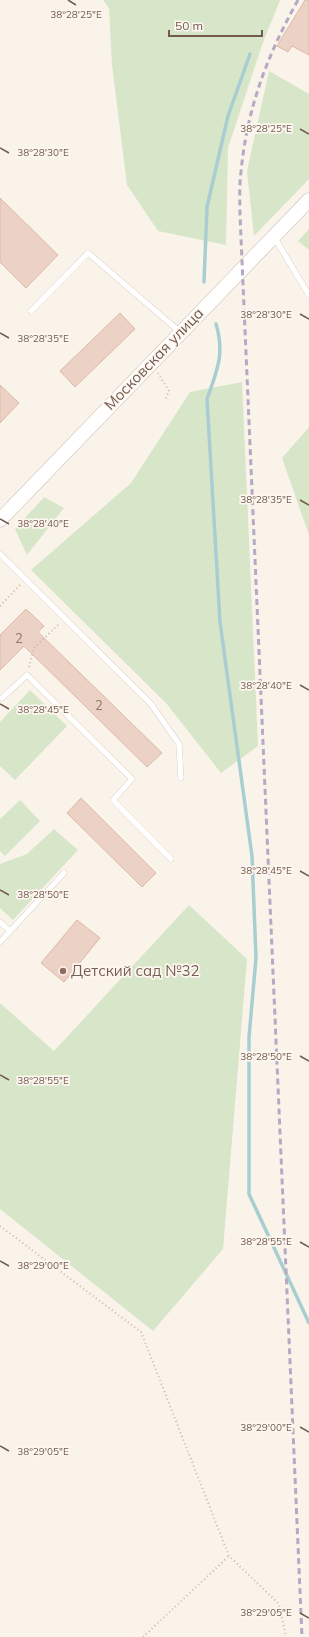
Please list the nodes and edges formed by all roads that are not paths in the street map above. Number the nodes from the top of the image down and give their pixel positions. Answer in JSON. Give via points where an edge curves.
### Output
{"nodes":[{"id":1,"x":309,"y":200,"type":"edge"},
{"id":2,"x":274,"y":236,"type":"junction"},
{"id":3,"x":309,"y":295,"type":"edge"},
{"id":4,"x":31,"y":311,"type":"dead end"},
{"id":5,"x":180,"y":332,"type":"junction"},
{"id":6,"x":0,"y":520,"type":"edge"},
{"id":7,"x":0,"y":554,"type":"edge"},
{"id":8,"x":1,"y":698,"type":"edge"},
{"id":9,"x":181,"y":778,"type":"dead end"},
{"id":10,"x":171,"y":859,"type":"dead end"},
{"id":11,"x":64,"y":873,"type":"dead end"},
{"id":12,"x":0,"y":922,"type":"edge"},
{"id":13,"x":10,"y":931,"type":"junction"},
{"id":14,"x":0,"y":942,"type":"edge"}],
"edges":[{"from":1,"to":2,"type":"street","name":"Московская улица"},
{"from":2,"to":3,"type":"lane"},
{"from":2,"to":5,"type":"street","name":"Московская улица"},
{"from":4,"to":5,"type":"lane","via":[[88,253]]},
{"from":5,"to":6,"type":"street","name":"Московская улица"},
{"from":7,"to":9,"type":"lane","via":[[151,704],[179,744]]},
{"from":8,"to":10,"type":"lane","via":[[27,675],[132,779],[113,800]]},
{"from":11,"to":13,"type":"lane"},
{"from":12,"to":13,"type":"lane"},
{"from":13,"to":14,"type":"lane"}]}
